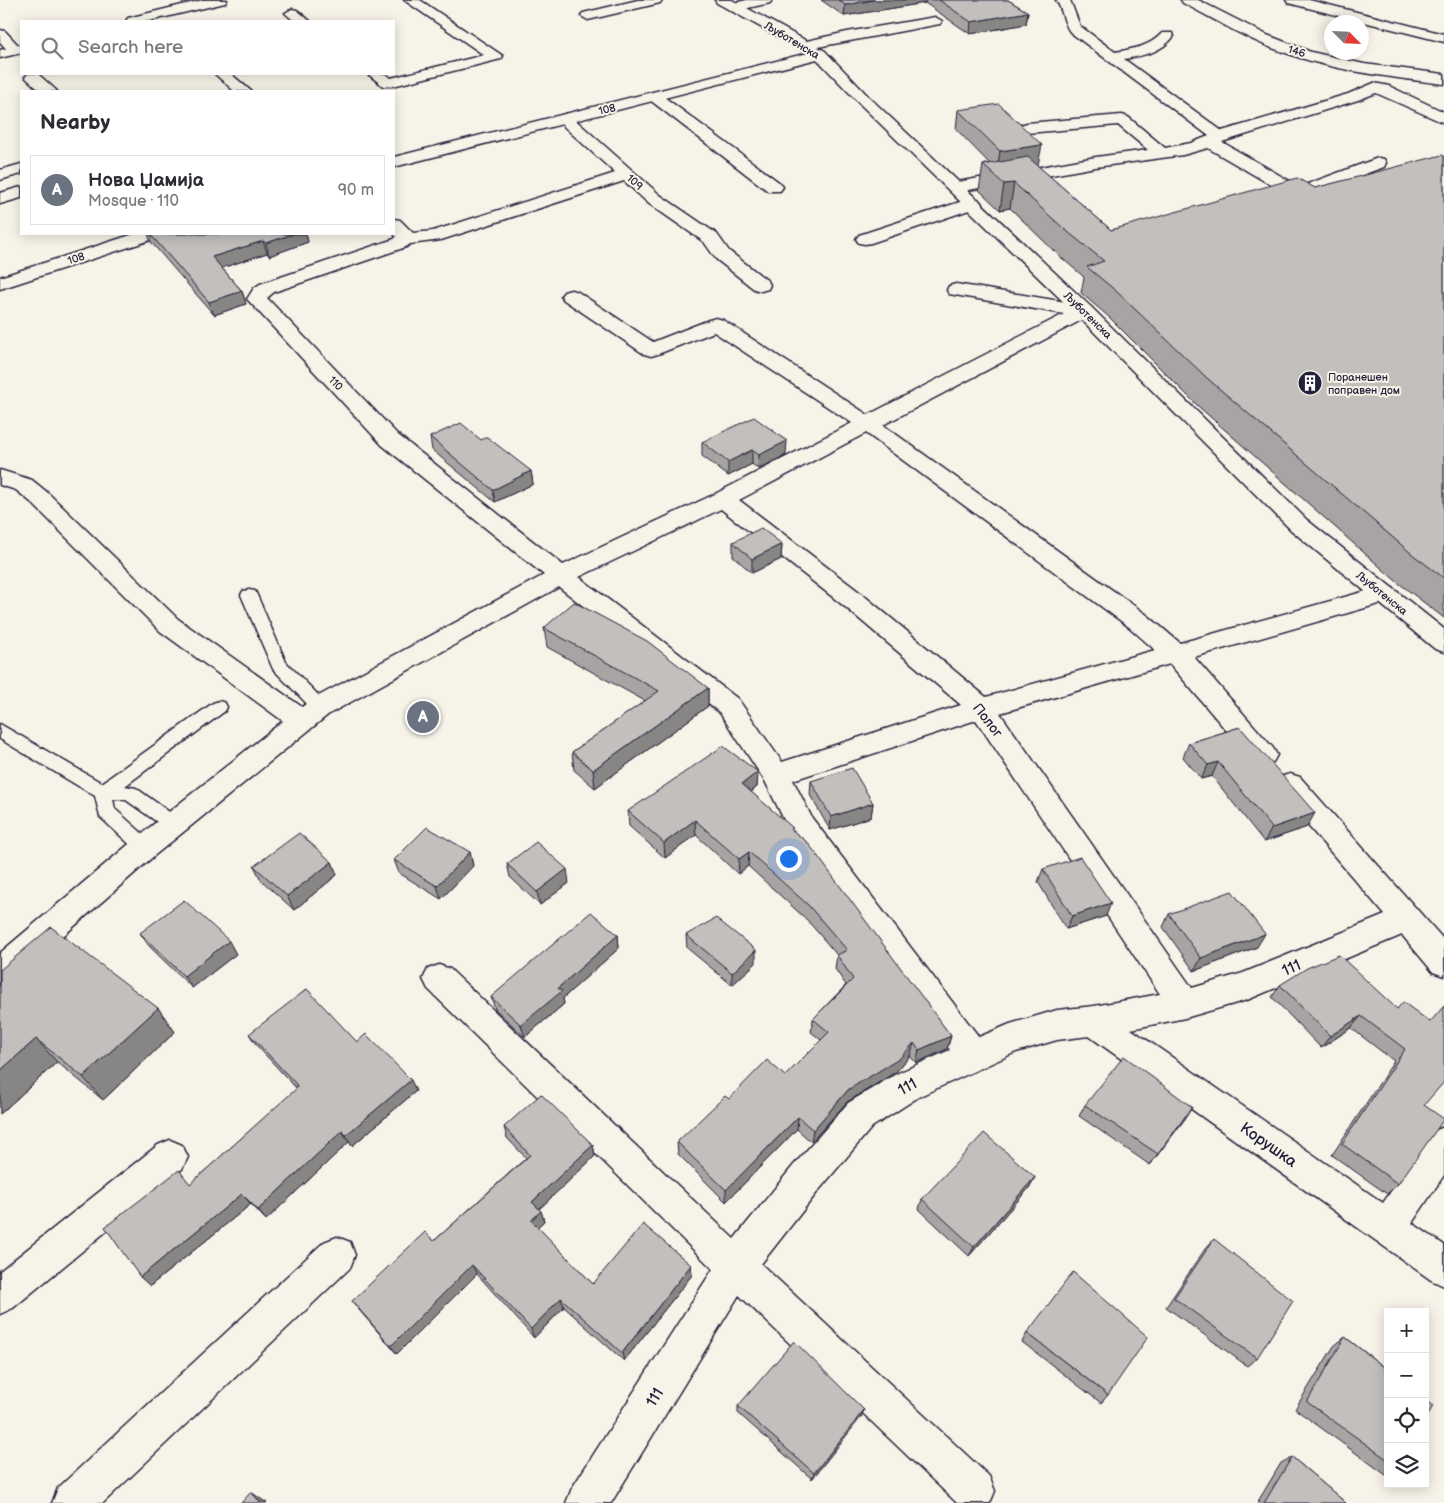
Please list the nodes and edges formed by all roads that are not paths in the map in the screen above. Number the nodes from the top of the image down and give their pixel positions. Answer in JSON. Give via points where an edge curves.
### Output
{"nodes":[{"id":1,"x":220,"y":0,"type":"edge"},
{"id":2,"x":411,"y":0,"type":"edge"},
{"id":3,"x":655,"y":0,"type":"edge"},
{"id":4,"x":765,"y":0,"type":"edge"},
{"id":5,"x":1063,"y":0,"type":"edge"},
{"id":6,"x":1188,"y":0,"type":"edge"},
{"id":7,"x":1293,"y":0,"type":"edge"},
{"id":8,"x":1329,"y":0,"type":"edge"},
{"id":9,"x":729,"y":4,"type":"edge"},
{"id":10,"x":139,"y":6,"type":"dead end"},
{"id":11,"x":576,"y":9,"type":"dead end"},
{"id":12,"x":1342,"y":11,"type":"junction"},
{"id":13,"x":292,"y":13,"type":"dead end"},
{"id":14,"x":588,"y":16,"type":"junction"},
{"id":15,"x":155,"y":19,"type":"edge"},
{"id":16,"x":302,"y":20,"type":"edge"},
{"id":17,"x":935,"y":21,"type":"dead end"},
{"id":18,"x":601,"y":27,"type":"dead end"},
{"id":19,"x":0,"y":34,"type":"edge"},
{"id":20,"x":1166,"y":36,"type":"dead end"},
{"id":21,"x":1444,"y":38,"type":"edge"},
{"id":22,"x":18,"y":49,"type":"edge"},
{"id":23,"x":813,"y":50,"type":"junction"},
{"id":24,"x":0,"y":54,"type":"edge"},
{"id":25,"x":1112,"y":57,"type":"junction"},
{"id":26,"x":223,"y":75,"type":"edge"},
{"id":27,"x":376,"y":75,"type":"edge"},
{"id":28,"x":33,"y":77,"type":"dead end"},
{"id":29,"x":1444,"y":79,"type":"edge"},
{"id":30,"x":48,"y":90,"type":"edge"},
{"id":31,"x":242,"y":90,"type":"edge"},
{"id":32,"x":655,"y":97,"type":"junction"},
{"id":33,"x":1444,"y":118,"type":"edge"},
{"id":34,"x":565,"y":119,"type":"junction"},
{"id":35,"x":1027,"y":128,"type":"edge"},
{"id":36,"x":1216,"y":140,"type":"junction"},
{"id":37,"x":1161,"y":153,"type":"junction"},
{"id":38,"x":395,"y":162,"type":"edge"},
{"id":39,"x":1378,"y":163,"type":"dead end"},
{"id":40,"x":20,"y":169,"type":"edge"},
{"id":41,"x":0,"y":175,"type":"edge"},
{"id":42,"x":627,"y":175,"type":"junction"},
{"id":43,"x":774,"y":187,"type":"dead end"},
{"id":44,"x":957,"y":187,"type":"junction"},
{"id":45,"x":20,"y":192,"type":"edge"},
{"id":46,"x":0,"y":199,"type":"edge"},
{"id":47,"x":972,"y":203,"type":"junction"},
{"id":48,"x":399,"y":231,"type":"edge"},
{"id":49,"x":148,"y":235,"type":"edge"},
{"id":50,"x":865,"y":239,"type":"dead end"},
{"id":51,"x":0,"y":283,"type":"edge"},
{"id":52,"x":761,"y":286,"type":"dead end"},
{"id":53,"x":956,"y":290,"type":"dead end"},
{"id":54,"x":571,"y":296,"type":"dead end"},
{"id":55,"x":1084,"y":310,"type":"junction"},
{"id":56,"x":868,"y":424,"type":"junction"},
{"id":57,"x":4,"y":478,"type":"edge"},
{"id":58,"x":723,"y":499,"type":"junction"},
{"id":59,"x":560,"y":576,"type":"junction"},
{"id":60,"x":1384,"y":594,"type":"junction"},
{"id":61,"x":249,"y":595,"type":"dead end"},
{"id":62,"x":1444,"y":643,"type":"edge"},
{"id":63,"x":1176,"y":654,"type":"junction"},
{"id":64,"x":219,"y":708,"type":"dead end"},
{"id":65,"x":982,"y":708,"type":"junction"},
{"id":66,"x":311,"y":714,"type":"junction"},
{"id":67,"x":0,"y":730,"type":"edge"},
{"id":68,"x":776,"y":775,"type":"junction"},
{"id":69,"x":103,"y":792,"type":"junction"},
{"id":70,"x":173,"y":824,"type":"junction"},
{"id":71,"x":145,"y":846,"type":"junction"},
{"id":72,"x":1407,"y":920,"type":"junction"},
{"id":73,"x":1444,"y":962,"type":"edge"},
{"id":74,"x":0,"y":972,"type":"edge"},
{"id":75,"x":439,"y":979,"type":"dead end"},
{"id":76,"x":1185,"y":1004,"type":"junction"},
{"id":77,"x":1094,"y":1021,"type":"junction"},
{"id":78,"x":974,"y":1056,"type":"junction"},
{"id":79,"x":1444,"y":1144,"type":"edge"},
{"id":80,"x":170,"y":1157,"type":"dead end"},
{"id":81,"x":1388,"y":1227,"type":"junction"},
{"id":82,"x":337,"y":1255,"type":"dead end"},
{"id":83,"x":736,"y":1266,"type":"junction"},
{"id":84,"x":1444,"y":1267,"type":"edge"},
{"id":85,"x":0,"y":1295,"type":"edge"},
{"id":86,"x":974,"y":1491,"type":"dead end"},
{"id":87,"x":73,"y":1503,"type":"edge"},
{"id":88,"x":587,"y":1503,"type":"edge"}],
"edges":[{"from":1,"to":15,"type":"street"},
{"from":2,"to":27,"type":"street","via":[[496,56],[388,83]]},
{"from":3,"to":14,"type":"street"},
{"from":4,"to":9,"type":"street"},
{"from":5,"to":25,"type":"street","via":[[1069,23]]},
{"from":6,"to":29,"type":"street","name":"146","via":[[1288,49],[1375,70]]},
{"from":7,"to":12,"type":"street"},
{"from":8,"to":12,"type":"street"},
{"from":9,"to":23,"type":"street","name":"Љуботенска"},
{"from":10,"to":15,"type":"street"},
{"from":11,"to":14,"type":"street"},
{"from":12,"to":21,"type":"street"},
{"from":13,"to":16,"type":"street"},
{"from":14,"to":18,"type":"street"},
{"from":17,"to":23,"type":"street","name":"108","via":[[847,36]]},
{"from":19,"to":22,"type":"street"},
{"from":20,"to":25,"type":"street","via":[[1162,42],[1149,48]]},
{"from":22,"to":24,"type":"street"},
{"from":23,"to":32,"type":"street","name":"108"},
{"from":23,"to":44,"type":"street","name":"Љуботенска"},
{"from":25,"to":36,"type":"street"},
{"from":26,"to":31,"type":"street"},
{"from":28,"to":30,"type":"street"},
{"from":32,"to":34,"type":"street","name":"108"},
{"from":32,"to":43,"type":"street"},
{"from":33,"to":36,"type":"street","via":[[1384,89],[1374,88]]},
{"from":34,"to":38,"type":"street","name":"108"},
{"from":34,"to":42,"type":"street","name":"109"},
{"from":35,"to":37,"type":"street","via":[[1122,120]]},
{"from":36,"to":37,"type":"street"},
{"from":36,"to":39,"type":"street","via":[[1282,184],[1297,190],[1307,190]]},
{"from":37,"to":44,"type":"street"},
{"from":40,"to":41,"type":"street"},
{"from":42,"to":48,"type":"street","via":[[435,236]]},
{"from":42,"to":52,"type":"street","name":"109","via":[[654,199],[711,238],[722,255]]},
{"from":44,"to":47,"type":"street","name":"Љуботенска"},
{"from":45,"to":46,"type":"street"},
{"from":47,"to":50,"type":"street"},
{"from":47,"to":55,"type":"street","name":"Љуботенска"},
{"from":48,"to":59,"type":"street","name":"110","via":[[400,243],[267,288],[257,299],[390,440]]},
{"from":49,"to":51,"type":"street","name":"108"},
{"from":53,"to":55,"type":"street"},
{"from":54,"to":56,"type":"street","via":[[652,350],[716,324]]},
{"from":55,"to":56,"type":"street"},
{"from":55,"to":60,"type":"street","name":"Љуботенска","via":[[1299,525]]},
{"from":56,"to":58,"type":"street"},
{"from":56,"to":63,"type":"street","via":[[1138,621]]},
{"from":57,"to":66,"type":"street","via":[[24,485],[40,498],[170,625]]},
{"from":58,"to":59,"type":"street"},
{"from":58,"to":65,"type":"street","name":"Полог","via":[[853,600]]},
{"from":59,"to":66,"type":"street"},
{"from":59,"to":68,"type":"street","via":[[729,706]]},
{"from":60,"to":62,"type":"street","name":"Љуботенска"},
{"from":60,"to":63,"type":"street"},
{"from":61,"to":66,"type":"lane","via":[[279,665]]},
{"from":63,"to":65,"type":"street"},
{"from":63,"to":72,"type":"street"},
{"from":64,"to":69,"type":"lane"},
{"from":65,"to":68,"type":"street"},
{"from":65,"to":76,"type":"street","name":"Полог"},
{"from":66,"to":70,"type":"street"},
{"from":67,"to":69,"type":"lane"},
{"from":68,"to":78,"type":"street","via":[[802,826],[834,872]]},
{"from":69,"to":70,"type":"lane","via":[[130,793]]},
{"from":69,"to":71,"type":"lane","via":[[106,812]]},
{"from":70,"to":71,"type":"street"},
{"from":71,"to":74,"type":"street"},
{"from":72,"to":73,"type":"street"},
{"from":72,"to":76,"type":"street","name":"111","via":[[1247,986]]},
{"from":75,"to":83,"type":"street"},
{"from":76,"to":77,"type":"street","name":"111"},
{"from":77,"to":78,"type":"street","name":"111","via":[[1057,1026],[1010,1039]]},
{"from":77,"to":81,"type":"street","name":"Корушка"},
{"from":78,"to":83,"type":"street","name":"111","via":[[908,1084],[860,1115]]},
{"from":79,"to":81,"type":"street"},
{"from":80,"to":85,"type":"street"},
{"from":81,"to":84,"type":"street","name":"Корушка"},
{"from":82,"to":87,"type":"street"},
{"from":83,"to":86,"type":"street"},
{"from":83,"to":88,"type":"street","name":"111"}]}
